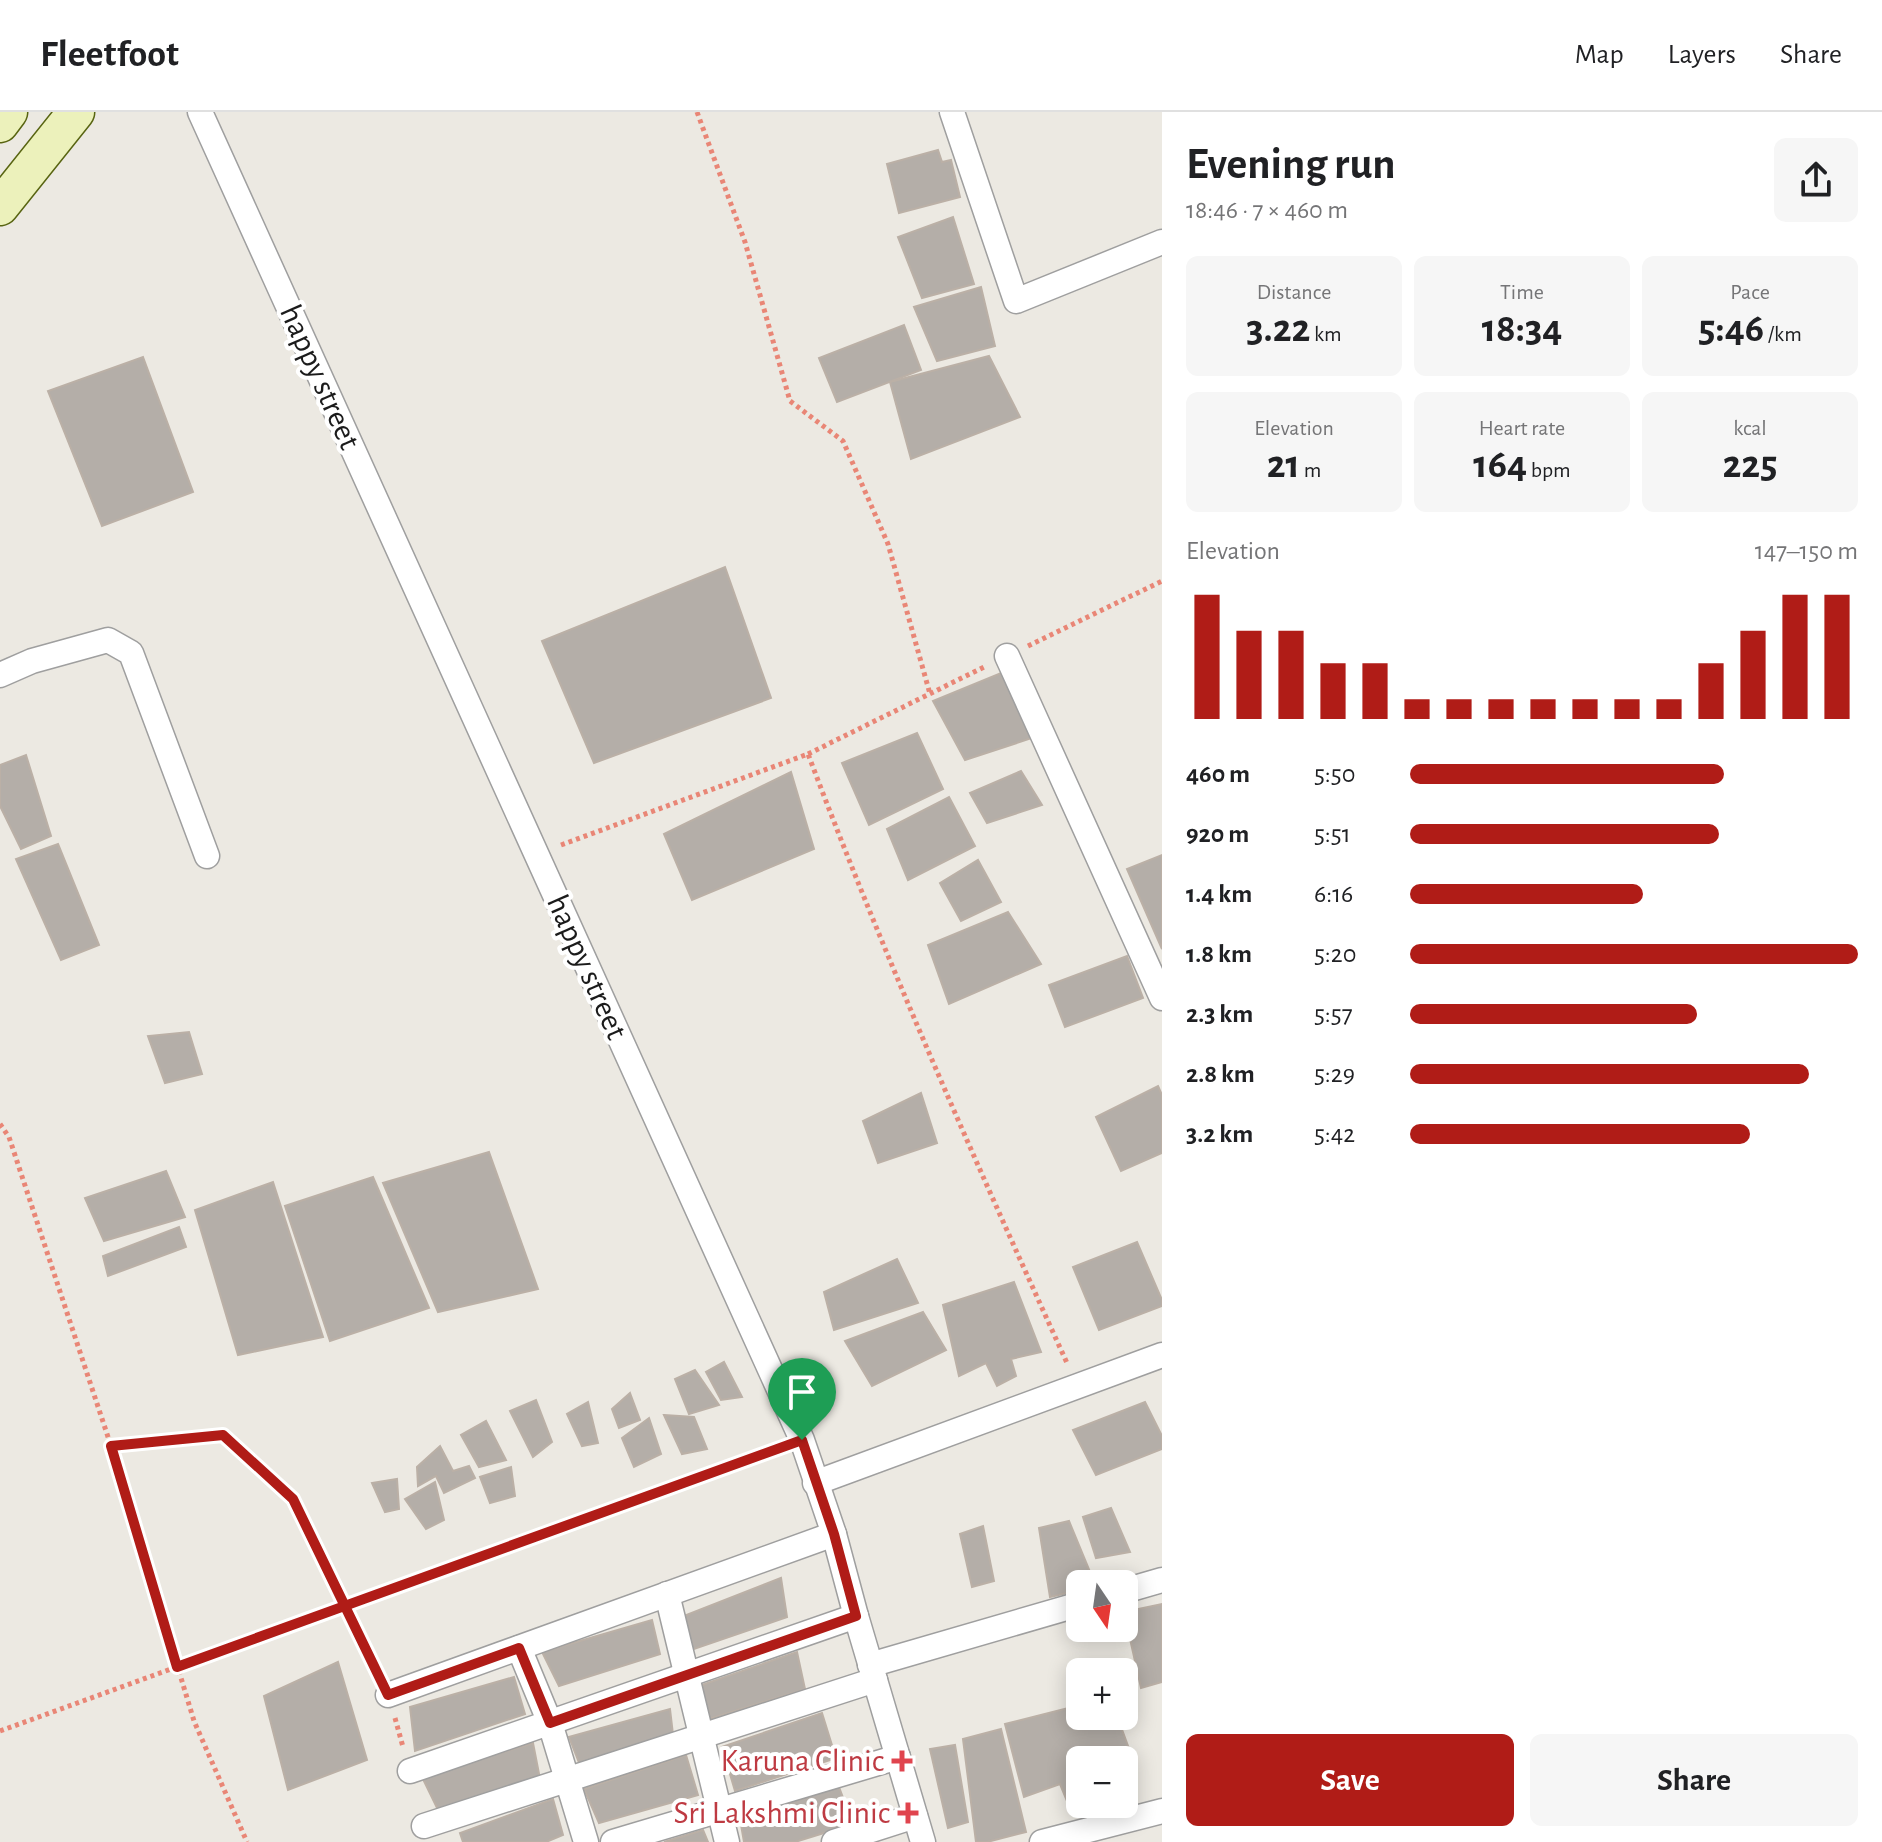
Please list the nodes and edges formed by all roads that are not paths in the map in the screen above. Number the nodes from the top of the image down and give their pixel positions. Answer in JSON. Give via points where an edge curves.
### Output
{"nodes":[{"id":1,"x":9,"y":112,"type":"edge"},
{"id":2,"x":76,"y":112,"type":"edge"},
{"id":3,"x":200,"y":112,"type":"edge"},
{"id":4,"x":952,"y":112,"type":"edge"},
{"id":5,"x":0,"y":124,"type":"edge"},
{"id":6,"x":0,"y":207,"type":"edge"},
{"id":7,"x":1162,"y":242,"type":"edge"},
{"id":8,"x":1007,"y":656,"type":"dead end"},
{"id":9,"x":0,"y":675,"type":"edge"},
{"id":10,"x":207,"y":856,"type":"dead end"},
{"id":11,"x":1162,"y":998,"type":"edge"},
{"id":12,"x":1162,"y":1355,"type":"edge"},
{"id":13,"x":815,"y":1483,"type":"junction"},
{"id":14,"x":834,"y":1534,"type":"junction"},
{"id":15,"x":1162,"y":1580,"type":"edge"},
{"id":16,"x":1138,"y":1587,"type":"edge"},
{"id":17,"x":667,"y":1594,"type":"junction"},
{"id":18,"x":1066,"y":1609,"type":"edge"},
{"id":19,"x":856,"y":1616,"type":"junction"},
{"id":20,"x":519,"y":1648,"type":"junction"},
{"id":21,"x":872,"y":1672,"type":"junction"},
{"id":22,"x":687,"y":1675,"type":"junction"},
{"id":23,"x":388,"y":1695,"type":"road end"},
{"id":24,"x":550,"y":1723,"type":"junction"},
{"id":25,"x":701,"y":1736,"type":"junction"},
{"id":26,"x":898,"y":1757,"type":"junction"},
{"id":27,"x":410,"y":1771,"type":"road end"},
{"id":28,"x":567,"y":1780,"type":"junction"},
{"id":29,"x":719,"y":1810,"type":"junction"},
{"id":30,"x":1162,"y":1811,"type":"edge"},
{"id":31,"x":915,"y":1816,"type":"junction"},
{"id":32,"x":424,"y":1826,"type":"dead end"},
{"id":33,"x":586,"y":1842,"type":"edge"},
{"id":34,"x":613,"y":1842,"type":"edge"},
{"id":35,"x":727,"y":1842,"type":"edge"},
{"id":36,"x":834,"y":1842,"type":"edge"},
{"id":37,"x":923,"y":1842,"type":"edge"},
{"id":38,"x":1042,"y":1842,"type":"edge"}],
"edges":[{"from":1,"to":5,"type":"main road"},
{"from":2,"to":6,"type":"main road"},
{"from":3,"to":13,"type":"street","name":"happy street","via":[[802,1440]]},
{"from":4,"to":7,"type":"street","via":[[1016,301]]},
{"from":8,"to":11,"type":"street"},
{"from":9,"to":10,"type":"street","via":[[108,640],[131,653]]},
{"from":12,"to":13,"type":"street"},
{"from":13,"to":14,"type":"street","name":"happy street"},
{"from":14,"to":17,"type":"street"},
{"from":14,"to":19,"type":"street","name":"happy street"},
{"from":15,"to":16,"type":"street"},
{"from":17,"to":20,"type":"street"},
{"from":17,"to":22,"type":"street"},
{"from":18,"to":21,"type":"street"},
{"from":19,"to":21,"type":"street","name":"happy street"},
{"from":19,"to":22,"type":"street"},
{"from":20,"to":23,"type":"street"},
{"from":20,"to":24,"type":"street"},
{"from":21,"to":25,"type":"street"},
{"from":21,"to":26,"type":"street","name":"happy street"},
{"from":22,"to":24,"type":"street"},
{"from":22,"to":25,"type":"street"},
{"from":24,"to":27,"type":"street"},
{"from":24,"to":28,"type":"street"},
{"from":25,"to":28,"type":"street"},
{"from":25,"to":29,"type":"street"},
{"from":26,"to":29,"type":"street"},
{"from":26,"to":31,"type":"street","name":"happy street"},
{"from":28,"to":32,"type":"street"},
{"from":28,"to":33,"type":"street"},
{"from":29,"to":34,"type":"street"},
{"from":29,"to":35,"type":"street"},
{"from":30,"to":38,"type":"street"},
{"from":31,"to":36,"type":"street"},
{"from":31,"to":37,"type":"street","name":"happy street"}]}
